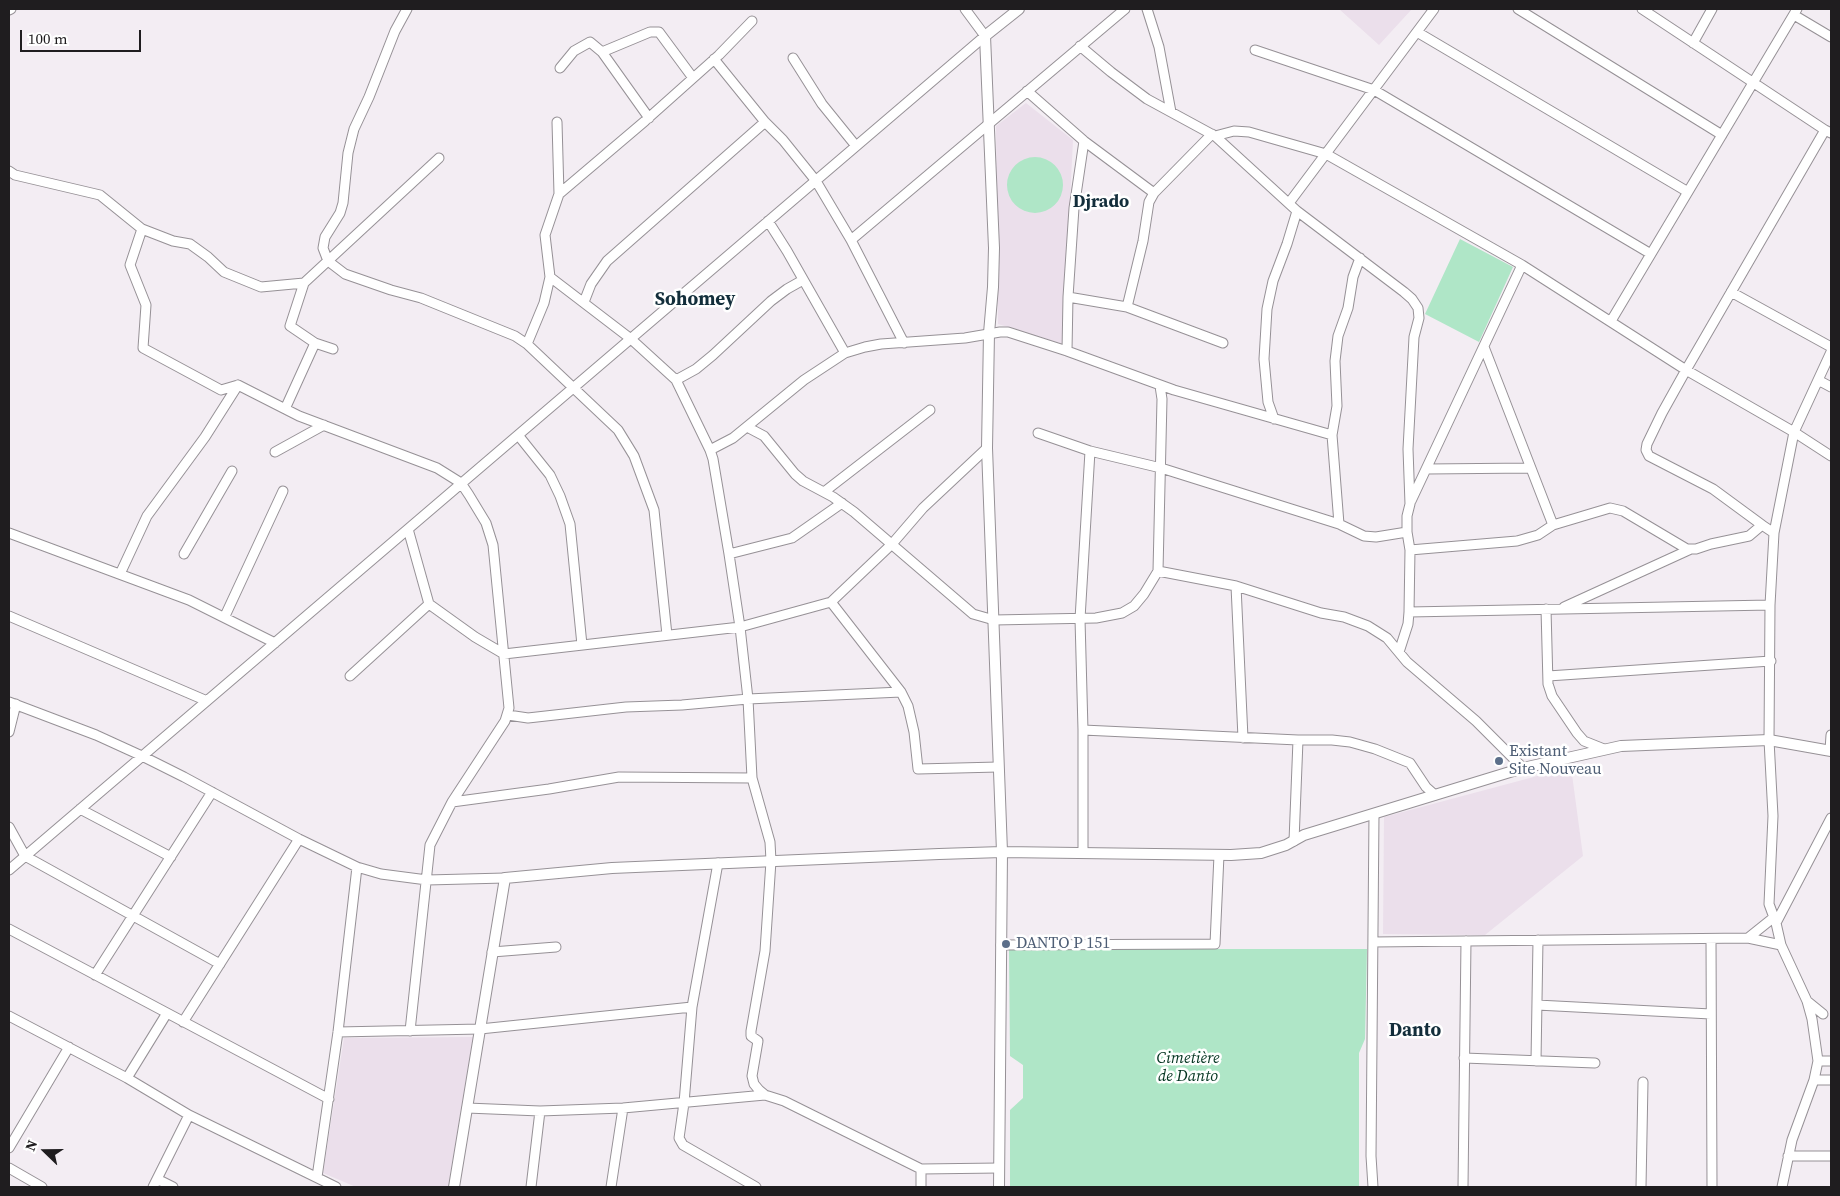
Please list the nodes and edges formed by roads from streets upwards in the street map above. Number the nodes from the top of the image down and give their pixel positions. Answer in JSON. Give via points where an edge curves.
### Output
{"nodes":[{"id":1,"x":407,"y":9,"type":"edge"},
{"id":2,"x":965,"y":9,"type":"edge"},
{"id":3,"x":1020,"y":9,"type":"edge"},
{"id":4,"x":1125,"y":9,"type":"edge"},
{"id":5,"x":1147,"y":9,"type":"edge"},
{"id":6,"x":1434,"y":9,"type":"edge"},
{"id":7,"x":1518,"y":9,"type":"edge"},
{"id":8,"x":1642,"y":9,"type":"edge"},
{"id":9,"x":1712,"y":9,"type":"edge"},
{"id":10,"x":1796,"y":12,"type":"edge"},
{"id":11,"x":752,"y":21,"type":"dead end"},
{"id":12,"x":1417,"y":32,"type":"junction"},
{"id":13,"x":985,"y":36,"type":"junction"},
{"id":14,"x":1831,"y":37,"type":"edge"},
{"id":15,"x":1693,"y":43,"type":"junction"},
{"id":16,"x":1080,"y":46,"type":"junction"},
{"id":17,"x":1255,"y":50,"type":"dead end"},
{"id":18,"x":602,"y":52,"type":"junction"},
{"id":19,"x":793,"y":58,"type":"dead end"},
{"id":20,"x":714,"y":59,"type":"junction"},
{"id":21,"x":560,"y":68,"type":"dead end"},
{"id":22,"x":693,"y":78,"type":"junction"},
{"id":23,"x":1753,"y":82,"type":"junction"},
{"id":24,"x":1374,"y":90,"type":"junction"},
{"id":25,"x":1027,"y":91,"type":"junction"},
{"id":26,"x":1171,"y":112,"type":"junction"},
{"id":27,"x":649,"y":118,"type":"junction"},
{"id":28,"x":990,"y":121,"type":"junction"},
{"id":29,"x":558,"y":122,"type":"dead end"},
{"id":30,"x":765,"y":122,"type":"junction"},
{"id":31,"x":1828,"y":132,"type":"edge"},
{"id":32,"x":1214,"y":135,"type":"junction"},
{"id":33,"x":1722,"y":135,"type":"junction"},
{"id":34,"x":1084,"y":141,"type":"junction"},
{"id":35,"x":856,"y":146,"type":"junction"},
{"id":36,"x":1326,"y":154,"type":"junction"},
{"id":37,"x":439,"y":158,"type":"dead end"},
{"id":38,"x":9,"y":171,"type":"edge"},
{"id":39,"x":816,"y":181,"type":"junction"},
{"id":40,"x":1154,"y":192,"type":"junction"},
{"id":41,"x":1688,"y":192,"type":"junction"},
{"id":42,"x":559,"y":194,"type":"junction"},
{"id":43,"x":1289,"y":203,"type":"junction"},
{"id":44,"x":1296,"y":211,"type":"junction"},
{"id":45,"x":768,"y":222,"type":"junction"},
{"id":46,"x":142,"y":229,"type":"junction"},
{"id":47,"x":851,"y":240,"type":"junction"},
{"id":48,"x":1651,"y":254,"type":"junction"},
{"id":49,"x":1360,"y":258,"type":"junction"},
{"id":50,"x":328,"y":261,"type":"junction"},
{"id":51,"x":1522,"y":265,"type":"junction"},
{"id":52,"x":550,"y":277,"type":"junction"},
{"id":53,"x":803,"y":280,"type":"junction"},
{"id":54,"x":304,"y":283,"type":"junction"},
{"id":55,"x":1731,"y":292,"type":"junction"},
{"id":56,"x":1068,"y":297,"type":"junction"},
{"id":57,"x":584,"y":302,"type":"junction"},
{"id":58,"x":1127,"y":306,"type":"junction"},
{"id":59,"x":1611,"y":321,"type":"junction"},
{"id":60,"x":989,"y":333,"type":"junction"},
{"id":61,"x":631,"y":339,"type":"junction"},
{"id":62,"x":315,"y":343,"type":"junction"},
{"id":63,"x":904,"y":343,"type":"junction"},
{"id":64,"x":1223,"y":343,"type":"dead end"},
{"id":65,"x":527,"y":344,"type":"junction"},
{"id":66,"x":1484,"y":347,"type":"junction"},
{"id":67,"x":1831,"y":347,"type":"edge"},
{"id":68,"x":333,"y":349,"type":"dead end"},
{"id":69,"x":1067,"y":351,"type":"junction"},
{"id":70,"x":1831,"y":352,"type":"edge"},
{"id":71,"x":845,"y":353,"type":"junction"},
{"id":72,"x":1686,"y":370,"type":"junction"},
{"id":73,"x":676,"y":380,"type":"junction"},
{"id":74,"x":1818,"y":380,"type":"junction"},
{"id":75,"x":238,"y":385,"type":"junction"},
{"id":76,"x":1160,"y":386,"type":"junction"},
{"id":77,"x":574,"y":387,"type":"junction"},
{"id":78,"x":1831,"y":387,"type":"edge"},
{"id":79,"x":1174,"y":390,"type":"junction"},
{"id":80,"x":1162,"y":399,"type":"junction"},
{"id":81,"x":1268,"y":402,"type":"junction"},
{"id":82,"x":285,"y":409,"type":"junction"},
{"id":83,"x":930,"y":410,"type":"dead end"},
{"id":84,"x":761,"y":414,"type":"junction"},
{"id":85,"x":1259,"y":415,"type":"junction"},
{"id":86,"x":1274,"y":419,"type":"junction"},
{"id":87,"x":324,"y":425,"type":"junction"},
{"id":88,"x":747,"y":427,"type":"junction"},
{"id":89,"x":1038,"y":432,"type":"dead end"},
{"id":90,"x":1794,"y":432,"type":"junction"},
{"id":91,"x":518,"y":435,"type":"junction"},
{"id":92,"x":1332,"y":435,"type":"junction"},
{"id":93,"x":764,"y":436,"type":"junction"},
{"id":94,"x":987,"y":448,"type":"junction"},
{"id":95,"x":710,"y":450,"type":"junction"},
{"id":96,"x":1090,"y":451,"type":"junction"},
{"id":97,"x":275,"y":452,"type":"dead end"},
{"id":98,"x":1831,"y":456,"type":"edge"},
{"id":99,"x":1161,"y":468,"type":"junction"},
{"id":100,"x":1531,"y":468,"type":"junction"},
{"id":101,"x":1426,"y":469,"type":"junction"},
{"id":102,"x":232,"y":470,"type":"dead end"},
{"id":103,"x":462,"y":483,"type":"junction"},
{"id":104,"x":283,"y":491,"type":"dead end"},
{"id":105,"x":824,"y":492,"type":"junction"},
{"id":106,"x":842,"y":503,"type":"junction"},
{"id":107,"x":1410,"y":504,"type":"junction"},
{"id":108,"x":1339,"y":524,"type":"junction"},
{"id":109,"x":1553,"y":525,"type":"junction"},
{"id":110,"x":1762,"y":525,"type":"junction"},
{"id":111,"x":408,"y":529,"type":"junction"},
{"id":112,"x":1407,"y":532,"type":"junction"},
{"id":113,"x":9,"y":533,"type":"edge"},
{"id":114,"x":1774,"y":533,"type":"junction"},
{"id":115,"x":892,"y":544,"type":"junction"},
{"id":116,"x":1691,"y":549,"type":"junction"},
{"id":117,"x":1410,"y":550,"type":"junction"},
{"id":118,"x":184,"y":554,"type":"dead end"},
{"id":119,"x":729,"y":554,"type":"junction"},
{"id":120,"x":1158,"y":571,"type":"junction"},
{"id":121,"x":120,"y":574,"type":"junction"},
{"id":122,"x":1236,"y":586,"type":"junction"},
{"id":123,"x":831,"y":602,"type":"junction"},
{"id":124,"x":429,"y":604,"type":"junction"},
{"id":125,"x":1770,"y":605,"type":"junction"},
{"id":126,"x":1559,"y":609,"type":"junction"},
{"id":127,"x":1546,"y":610,"type":"junction"},
{"id":128,"x":1409,"y":612,"type":"junction"},
{"id":129,"x":9,"y":616,"type":"edge"},
{"id":130,"x":225,"y":616,"type":"junction"},
{"id":131,"x":1080,"y":619,"type":"junction"},
{"id":132,"x":994,"y":620,"type":"junction"},
{"id":133,"x":740,"y":627,"type":"junction"},
{"id":134,"x":667,"y":635,"type":"junction"},
{"id":135,"x":275,"y":643,"type":"junction"},
{"id":136,"x":582,"y":645,"type":"junction"},
{"id":137,"x":1399,"y":652,"type":"junction"},
{"id":138,"x":504,"y":654,"type":"junction"},
{"id":139,"x":1771,"y":661,"type":"junction"},
{"id":140,"x":350,"y":676,"type":"dead end"},
{"id":141,"x":1548,"y":676,"type":"junction"},
{"id":142,"x":901,"y":692,"type":"junction"},
{"id":143,"x":748,"y":699,"type":"junction"},
{"id":144,"x":206,"y":701,"type":"junction"},
{"id":145,"x":13,"y":703,"type":"edge"},
{"id":146,"x":508,"y":715,"type":"junction"},
{"id":147,"x":1083,"y":730,"type":"junction"},
{"id":148,"x":9,"y":732,"type":"edge"},
{"id":149,"x":1831,"y":735,"type":"edge"},
{"id":150,"x":1243,"y":738,"type":"junction"},
{"id":151,"x":1298,"y":740,"type":"junction"},
{"id":152,"x":1768,"y":740,"type":"junction"},
{"id":153,"x":1604,"y":750,"type":"junction"},
{"id":154,"x":1830,"y":751,"type":"edge"},
{"id":155,"x":142,"y":756,"type":"junction"},
{"id":156,"x":998,"y":767,"type":"junction"},
{"id":157,"x":1523,"y":768,"type":"junction"},
{"id":158,"x":752,"y":778,"type":"junction"},
{"id":159,"x":212,"y":792,"type":"junction"},
{"id":160,"x":1435,"y":795,"type":"junction"},
{"id":161,"x":452,"y":802,"type":"junction"},
{"id":162,"x":80,"y":809,"type":"junction"},
{"id":163,"x":1374,"y":814,"type":"junction"},
{"id":164,"x":1831,"y":818,"type":"edge"},
{"id":165,"x":9,"y":827,"type":"edge"},
{"id":166,"x":299,"y":840,"type":"junction"},
{"id":167,"x":1294,"y":841,"type":"junction"},
{"id":168,"x":1002,"y":852,"type":"junction"},
{"id":169,"x":1083,"y":853,"type":"junction"},
{"id":170,"x":1219,"y":855,"type":"junction"},
{"id":171,"x":25,"y":856,"type":"junction"},
{"id":172,"x":171,"y":857,"type":"junction"},
{"id":173,"x":771,"y":861,"type":"junction"},
{"id":174,"x":718,"y":863,"type":"junction"},
{"id":175,"x":357,"y":867,"type":"junction"},
{"id":176,"x":9,"y":870,"type":"edge"},
{"id":177,"x":505,"y":878,"type":"junction"},
{"id":178,"x":427,"y":880,"type":"junction"},
{"id":179,"x":133,"y":916,"type":"junction"},
{"id":180,"x":1775,"y":921,"type":"junction"},
{"id":181,"x":9,"y":929,"type":"edge"},
{"id":182,"x":1748,"y":938,"type":"junction"},
{"id":183,"x":1711,"y":939,"type":"junction"},
{"id":184,"x":1538,"y":940,"type":"junction"},
{"id":185,"x":1466,"y":941,"type":"junction"},
{"id":186,"x":1373,"y":942,"type":"junction"},
{"id":187,"x":1781,"y":945,"type":"junction"},
{"id":188,"x":556,"y":946,"type":"dead end"},
{"id":189,"x":1001,"y":946,"type":"junction"},
{"id":190,"x":492,"y":952,"type":"junction"},
{"id":191,"x":220,"y":964,"type":"junction"},
{"id":192,"x":95,"y":975,"type":"junction"},
{"id":193,"x":1807,"y":1001,"type":"junction"},
{"id":194,"x":1537,"y":1005,"type":"junction"},
{"id":195,"x":692,"y":1007,"type":"junction"},
{"id":196,"x":167,"y":1013,"type":"junction"},
{"id":197,"x":1712,"y":1014,"type":"junction"},
{"id":198,"x":1827,"y":1014,"type":"edge"},
{"id":199,"x":9,"y":1016,"type":"edge"},
{"id":200,"x":1812,"y":1019,"type":"junction"},
{"id":201,"x":183,"y":1022,"type":"junction"},
{"id":202,"x":480,"y":1029,"type":"junction"},
{"id":203,"x":410,"y":1031,"type":"junction"},
{"id":204,"x":338,"y":1032,"type":"junction"},
{"id":205,"x":69,"y":1047,"type":"junction"},
{"id":206,"x":1464,"y":1058,"type":"junction"},
{"id":207,"x":1536,"y":1061,"type":"junction"},
{"id":208,"x":1818,"y":1061,"type":"junction"},
{"id":209,"x":1831,"y":1061,"type":"edge"},
{"id":210,"x":1595,"y":1063,"type":"dead end"},
{"id":211,"x":128,"y":1078,"type":"junction"},
{"id":212,"x":1814,"y":1080,"type":"junction"},
{"id":213,"x":1831,"y":1080,"type":"edge"},
{"id":214,"x":1643,"y":1082,"type":"dead end"},
{"id":215,"x":766,"y":1095,"type":"junction"},
{"id":216,"x":329,"y":1099,"type":"junction"},
{"id":217,"x":684,"y":1103,"type":"junction"},
{"id":218,"x":467,"y":1108,"type":"junction"},
{"id":219,"x":623,"y":1108,"type":"junction"},
{"id":220,"x":540,"y":1111,"type":"junction"},
{"id":221,"x":189,"y":1115,"type":"junction"},
{"id":222,"x":9,"y":1148,"type":"edge"},
{"id":223,"x":1788,"y":1156,"type":"junction"},
{"id":224,"x":1831,"y":1156,"type":"edge"},
{"id":225,"x":9,"y":1168,"type":"edge"},
{"id":226,"x":999,"y":1168,"type":"junction"},
{"id":227,"x":921,"y":1169,"type":"junction"},
{"id":228,"x":317,"y":1177,"type":"junction"},
{"id":229,"x":155,"y":1183,"type":"edge"},
{"id":230,"x":42,"y":1187,"type":"edge"},
{"id":231,"x":173,"y":1187,"type":"edge"},
{"id":232,"x":336,"y":1187,"type":"edge"},
{"id":233,"x":454,"y":1187,"type":"edge"},
{"id":234,"x":531,"y":1187,"type":"edge"},
{"id":235,"x":611,"y":1187,"type":"edge"},
{"id":236,"x":756,"y":1187,"type":"edge"},
{"id":237,"x":921,"y":1187,"type":"edge"},
{"id":238,"x":999,"y":1187,"type":"edge"},
{"id":239,"x":1373,"y":1187,"type":"edge"},
{"id":240,"x":1463,"y":1187,"type":"edge"},
{"id":241,"x":1641,"y":1187,"type":"edge"},
{"id":242,"x":1712,"y":1187,"type":"edge"},
{"id":243,"x":1782,"y":1187,"type":"edge"}],
"edges":[{"from":1,"to":50,"type":"street","via":[[354,129],[348,153],[344,203],[325,237],[323,248]]},
{"from":2,"to":13,"type":"street"},
{"from":3,"to":13,"type":"street"},
{"from":4,"to":16,"type":"street"},
{"from":5,"to":26,"type":"street","via":[[1159,48]]},
{"from":6,"to":12,"type":"street"},
{"from":7,"to":33,"type":"street"},
{"from":8,"to":15,"type":"street"},
{"from":9,"to":15,"type":"street"},
{"from":10,"to":14,"type":"street"},
{"from":10,"to":23,"type":"street"},
{"from":11,"to":20,"type":"street"},
{"from":12,"to":24,"type":"street"},
{"from":12,"to":41,"type":"street"},
{"from":13,"to":28,"type":"street"},
{"from":13,"to":35,"type":"street"},
{"from":15,"to":23,"type":"street"},
{"from":16,"to":25,"type":"street"},
{"from":16,"to":26,"type":"street","via":[[1130,87]]},
{"from":17,"to":24,"type":"street"},
{"from":18,"to":21,"type":"street","via":[[590,42],[574,51]]},
{"from":18,"to":22,"type":"street","via":[[650,32],[660,32]]},
{"from":18,"to":27,"type":"street"},
{"from":19,"to":35,"type":"street","via":[[822,104]]},
{"from":20,"to":22,"type":"street"},
{"from":20,"to":30,"type":"street"},
{"from":22,"to":27,"type":"street"},
{"from":23,"to":31,"type":"street"},
{"from":23,"to":33,"type":"street"},
{"from":24,"to":36,"type":"street"},
{"from":24,"to":48,"type":"street"},
{"from":25,"to":28,"type":"street"},
{"from":25,"to":34,"type":"street"},
{"from":26,"to":32,"type":"street"},
{"from":27,"to":42,"type":"street"},
{"from":28,"to":47,"type":"street"},
{"from":28,"to":60,"type":"street","via":[[994,248]]},
{"from":29,"to":42,"type":"street"},
{"from":30,"to":39,"type":"street"},
{"from":30,"to":57,"type":"street","via":[[607,261],[591,284]]},
{"from":31,"to":55,"type":"street"},
{"from":32,"to":36,"type":"street","via":[[1249,132]]},
{"from":32,"to":40,"type":"street"},
{"from":32,"to":43,"type":"street"},
{"from":33,"to":41,"type":"street"},
{"from":34,"to":40,"type":"street"},
{"from":34,"to":56,"type":"street","via":[[1074,208]]},
{"from":35,"to":39,"type":"street"},
{"from":36,"to":43,"type":"street"},
{"from":36,"to":51,"type":"street"},
{"from":37,"to":50,"type":"street"},
{"from":38,"to":46,"type":"street","via":[[100,196]]},
{"from":39,"to":45,"type":"street"},
{"from":39,"to":47,"type":"street"},
{"from":40,"to":58,"type":"street","via":[[1149,202]]},
{"from":41,"to":48,"type":"street"},
{"from":42,"to":52,"type":"street","via":[[545,235]]},
{"from":43,"to":44,"type":"street"},
{"from":44,"to":49,"type":"street"},
{"from":44,"to":81,"type":"street","via":[[1272,281],[1267,309],[1264,359]]},
{"from":45,"to":53,"type":"street"},
{"from":45,"to":61,"type":"street"},
{"from":46,"to":54,"type":"street","via":[[190,244],[224,272],[261,287]]},
{"from":46,"to":75,"type":"street","via":[[130,265],[146,306],[143,348],[221,390]]},
{"from":47,"to":63,"type":"street"},
{"from":48,"to":59,"type":"street"},
{"from":49,"to":92,"type":"street","via":[[1338,336],[1335,361],[1337,406]]},
{"from":49,"to":107,"type":"street","via":[[1412,299],[1418,308],[1408,449]]},
{"from":50,"to":54,"type":"street"},
{"from":50,"to":65,"type":"street","via":[[345,274],[448,308]]},
{"from":51,"to":59,"type":"street"},
{"from":51,"to":66,"type":"street"},
{"from":52,"to":57,"type":"street"},
{"from":52,"to":65,"type":"street","via":[[544,303]]},
{"from":53,"to":71,"type":"street"},
{"from":53,"to":73,"type":"street","via":[[779,295],[713,355]]},
{"from":54,"to":62,"type":"street","via":[[290,326]]},
{"from":55,"to":67,"type":"street"},
{"from":55,"to":72,"type":"street"},
{"from":56,"to":58,"type":"street"},
{"from":56,"to":69,"type":"street"},
{"from":57,"to":61,"type":"street"},
{"from":58,"to":64,"type":"street"},
{"from":59,"to":72,"type":"street"},
{"from":60,"to":63,"type":"street"},
{"from":60,"to":69,"type":"street","via":[[1008,332]]},
{"from":60,"to":94,"type":"street"},
{"from":61,"to":73,"type":"street"},
{"from":61,"to":77,"type":"street"},
{"from":62,"to":68,"type":"street"},
{"from":62,"to":82,"type":"street"},
{"from":63,"to":71,"type":"street","via":[[865,347]]},
{"from":65,"to":77,"type":"street"},
{"from":66,"to":100,"type":"street"},
{"from":66,"to":101,"type":"street"},
{"from":69,"to":76,"type":"street"},
{"from":70,"to":74,"type":"street"},
{"from":71,"to":84,"type":"street"},
{"from":72,"to":90,"type":"street"},
{"from":72,"to":110,"type":"street","via":[[1646,450],[1649,456],[1713,489]]},
{"from":73,"to":95,"type":"street"},
{"from":74,"to":78,"type":"street"},
{"from":74,"to":90,"type":"street"},
{"from":75,"to":82,"type":"street"},
{"from":75,"to":121,"type":"street","via":[[205,437],[147,516]]},
{"from":76,"to":79,"type":"street"},
{"from":76,"to":80,"type":"street"},
{"from":77,"to":91,"type":"street"},
{"from":77,"to":134,"type":"street","via":[[618,430],[634,456],[654,510]]},
{"from":79,"to":80,"type":"street"},
{"from":79,"to":85,"type":"street"},
{"from":80,"to":99,"type":"street"},
{"from":81,"to":85,"type":"street"},
{"from":81,"to":86,"type":"street"},
{"from":82,"to":87,"type":"street"},
{"from":83,"to":105,"type":"street"},
{"from":84,"to":88,"type":"street"},
{"from":84,"to":93,"type":"street"},
{"from":85,"to":86,"type":"street"},
{"from":86,"to":92,"type":"street"},
{"from":87,"to":97,"type":"street"},
{"from":87,"to":103,"type":"street","via":[[437,468]]},
{"from":88,"to":93,"type":"street"},
{"from":88,"to":95,"type":"street"},
{"from":89,"to":96,"type":"street"},
{"from":90,"to":98,"type":"street"},
{"from":90,"to":114,"type":"street"},
{"from":91,"to":103,"type":"street"},
{"from":91,"to":136,"type":"street","via":[[550,475],[570,524]]},
{"from":92,"to":108,"type":"street"},
{"from":93,"to":105,"type":"street","via":[[795,474]]},
{"from":94,"to":115,"type":"street","via":[[923,508]]},
{"from":94,"to":132,"type":"street"},
{"from":95,"to":119,"type":"street"},
{"from":96,"to":99,"type":"street"},
{"from":96,"to":131,"type":"street"},
{"from":99,"to":108,"type":"street"},
{"from":99,"to":120,"type":"street"},
{"from":100,"to":101,"type":"street"},
{"from":100,"to":109,"type":"street"},
{"from":101,"to":107,"type":"street"},
{"from":102,"to":118,"type":"street"},
{"from":103,"to":111,"type":"street"},
{"from":103,"to":138,"type":"street","via":[[481,514],[493,544]]},
{"from":104,"to":130,"type":"street"},
{"from":105,"to":106,"type":"street"},
{"from":106,"to":115,"type":"street"},
{"from":106,"to":119,"type":"street","via":[[792,538]]},
{"from":107,"to":112,"type":"street"},
{"from":108,"to":112,"type":"street","via":[[1364,536]]},
{"from":109,"to":116,"type":"street","via":[[1610,508],[1617,509]]},
{"from":109,"to":117,"type":"street","via":[[1538,535],[1517,541]]},
{"from":110,"to":114,"type":"street"},
{"from":110,"to":116,"type":"street","via":[[1749,536]]},
{"from":111,"to":124,"type":"street"},
{"from":111,"to":135,"type":"street"},
{"from":112,"to":117,"type":"street"},
{"from":113,"to":121,"type":"street"},
{"from":114,"to":125,"type":"street"},
{"from":115,"to":123,"type":"street"},
{"from":115,"to":132,"type":"street","via":[[968,610]]},
{"from":116,"to":126,"type":"street"},
{"from":117,"to":128,"type":"street"},
{"from":119,"to":133,"type":"street"},
{"from":120,"to":122,"type":"street"},
{"from":120,"to":131,"type":"street","via":[[1144,594],[1128,610],[1115,615]]},
{"from":121,"to":130,"type":"street"},
{"from":122,"to":137,"type":"street","via":[[1368,626],[1387,638]]},
{"from":122,"to":150,"type":"street"},
{"from":123,"to":133,"type":"street"},
{"from":123,"to":142,"type":"street"},
{"from":124,"to":138,"type":"street"},
{"from":124,"to":140,"type":"street"},
{"from":125,"to":126,"type":"street"},
{"from":125,"to":139,"type":"street"},
{"from":126,"to":127,"type":"street"},
{"from":127,"to":128,"type":"street"},
{"from":127,"to":141,"type":"street"},
{"from":128,"to":137,"type":"street"},
{"from":129,"to":144,"type":"street"},
{"from":130,"to":135,"type":"street"},
{"from":131,"to":132,"type":"street"},
{"from":131,"to":147,"type":"street"},
{"from":132,"to":156,"type":"street"},
{"from":133,"to":134,"type":"street"},
{"from":133,"to":143,"type":"street"},
{"from":134,"to":136,"type":"street"},
{"from":135,"to":144,"type":"street"},
{"from":136,"to":138,"type":"street"},
{"from":137,"to":157,"type":"street"},
{"from":138,"to":146,"type":"street"},
{"from":139,"to":141,"type":"street"},
{"from":139,"to":152,"type":"street"},
{"from":141,"to":153,"type":"street","via":[[1552,696],[1577,733],[1584,741]]},
{"from":142,"to":143,"type":"street"},
{"from":142,"to":156,"type":"street","via":[[912,717],[918,769]]},
{"from":143,"to":146,"type":"street","via":[[600,709],[528,718]]},
{"from":143,"to":158,"type":"street"},
{"from":144,"to":155,"type":"street"},
{"from":145,"to":148,"type":"street"},
{"from":145,"to":155,"type":"street"},
{"from":146,"to":161,"type":"street"},
{"from":147,"to":150,"type":"street"},
{"from":147,"to":169,"type":"street"},
{"from":149,"to":154,"type":"street"},
{"from":150,"to":151,"type":"street"},
{"from":151,"to":160,"type":"street","via":[[1350,742],[1410,763]]},
{"from":151,"to":167,"type":"street"},
{"from":152,"to":153,"type":"street","via":[[1621,746]]},
{"from":152,"to":154,"type":"street"},
{"from":152,"to":180,"type":"street","via":[[1773,816],[1769,904]]},
{"from":153,"to":157,"type":"street"},
{"from":155,"to":159,"type":"street"},
{"from":155,"to":162,"type":"street"},
{"from":156,"to":168,"type":"street"},
{"from":157,"to":160,"type":"street"},
{"from":158,"to":161,"type":"street","via":[[619,777]]},
{"from":158,"to":173,"type":"street","via":[[770,842]]},
{"from":159,"to":166,"type":"street"},
{"from":159,"to":172,"type":"street"},
{"from":160,"to":163,"type":"street"},
{"from":161,"to":178,"type":"street","via":[[430,845]]},
{"from":162,"to":171,"type":"street"},
{"from":162,"to":172,"type":"street"},
{"from":163,"to":167,"type":"street"},
{"from":163,"to":186,"type":"street"},
{"from":164,"to":180,"type":"street"},
{"from":165,"to":171,"type":"street"},
{"from":166,"to":175,"type":"street"},
{"from":166,"to":191,"type":"street"},
{"from":167,"to":170,"type":"street","via":[[1262,854]]},
{"from":168,"to":169,"type":"street"},
{"from":168,"to":173,"type":"street"},
{"from":168,"to":189,"type":"street"},
{"from":169,"to":170,"type":"street"},
{"from":170,"to":189,"type":"street","via":[[1214,944]]},
{"from":171,"to":176,"type":"street"},
{"from":171,"to":179,"type":"street"},
{"from":172,"to":179,"type":"street"},
{"from":173,"to":174,"type":"street"},
{"from":173,"to":215,"type":"street","via":[[765,951],[751,1030],[751,1036],[758,1041],[752,1076],[754,1084]]},
{"from":174,"to":177,"type":"street"},
{"from":174,"to":195,"type":"street"},
{"from":175,"to":178,"type":"street","via":[[380,874]]},
{"from":175,"to":204,"type":"street"},
{"from":177,"to":178,"type":"street"},
{"from":177,"to":190,"type":"street"},
{"from":178,"to":203,"type":"street"},
{"from":179,"to":191,"type":"street"},
{"from":179,"to":192,"type":"street"},
{"from":180,"to":182,"type":"street"},
{"from":180,"to":187,"type":"street"},
{"from":181,"to":192,"type":"street"},
{"from":182,"to":183,"type":"street"},
{"from":182,"to":187,"type":"street"},
{"from":183,"to":184,"type":"street"},
{"from":183,"to":197,"type":"street"},
{"from":184,"to":185,"type":"street"},
{"from":184,"to":194,"type":"street"},
{"from":185,"to":186,"type":"street"},
{"from":185,"to":206,"type":"street"},
{"from":186,"to":239,"type":"street"},
{"from":187,"to":193,"type":"street"},
{"from":188,"to":190,"type":"street"},
{"from":189,"to":226,"type":"street"},
{"from":190,"to":202,"type":"street"},
{"from":191,"to":201,"type":"street"},
{"from":192,"to":196,"type":"street"},
{"from":193,"to":198,"type":"street"},
{"from":193,"to":200,"type":"street"},
{"from":194,"to":197,"type":"street"},
{"from":194,"to":207,"type":"street"},
{"from":195,"to":202,"type":"street"},
{"from":195,"to":217,"type":"street"},
{"from":196,"to":201,"type":"street"},
{"from":196,"to":211,"type":"street"},
{"from":197,"to":242,"type":"street"},
{"from":198,"to":200,"type":"street"},
{"from":199,"to":205,"type":"street"},
{"from":200,"to":208,"type":"street"},
{"from":201,"to":216,"type":"street"},
{"from":202,"to":203,"type":"street"},
{"from":202,"to":218,"type":"street"},
{"from":203,"to":204,"type":"street"},
{"from":204,"to":216,"type":"street"},
{"from":205,"to":211,"type":"street"},
{"from":205,"to":222,"type":"street"},
{"from":206,"to":207,"type":"street"},
{"from":206,"to":240,"type":"street"},
{"from":207,"to":210,"type":"street"},
{"from":208,"to":209,"type":"street"},
{"from":208,"to":212,"type":"street"},
{"from":211,"to":221,"type":"street"},
{"from":212,"to":213,"type":"street"},
{"from":212,"to":223,"type":"street"},
{"from":214,"to":241,"type":"street"},
{"from":215,"to":217,"type":"street"},
{"from":215,"to":227,"type":"street"},
{"from":216,"to":228,"type":"street"},
{"from":217,"to":219,"type":"street"},
{"from":217,"to":236,"type":"street","via":[[681,1143]]},
{"from":218,"to":220,"type":"street"},
{"from":218,"to":233,"type":"street"},
{"from":219,"to":220,"type":"street"},
{"from":219,"to":235,"type":"street"},
{"from":220,"to":234,"type":"street"},
{"from":221,"to":228,"type":"street"},
{"from":221,"to":229,"type":"street"},
{"from":223,"to":224,"type":"street"},
{"from":223,"to":243,"type":"street"},
{"from":225,"to":230,"type":"street"},
{"from":226,"to":227,"type":"street"},
{"from":226,"to":238,"type":"street"},
{"from":227,"to":237,"type":"street"},
{"from":228,"to":232,"type":"street"},
{"from":229,"to":231,"type":"street"}]}
